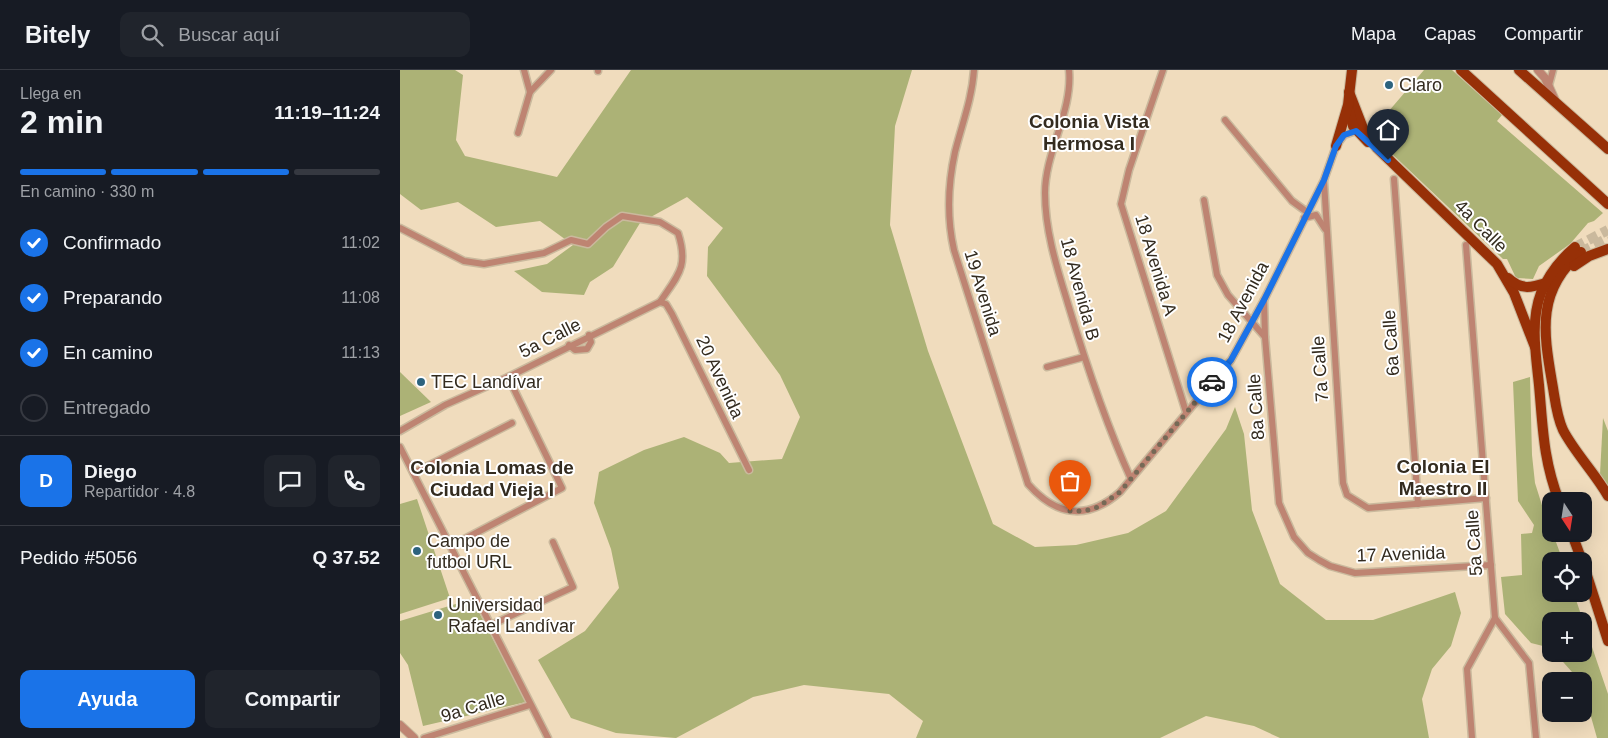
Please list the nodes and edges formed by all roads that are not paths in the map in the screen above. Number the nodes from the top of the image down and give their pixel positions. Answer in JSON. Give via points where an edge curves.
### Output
{"nodes":[{"id":1,"x":524,"y":70,"type":"edge"},
{"id":2,"x":551,"y":70,"type":"edge"},
{"id":3,"x":974,"y":70,"type":"edge"},
{"id":4,"x":1069,"y":70,"type":"edge"},
{"id":5,"x":1162,"y":70,"type":"edge"},
{"id":6,"x":1352,"y":70,"type":"edge"},
{"id":7,"x":1461,"y":70,"type":"edge"},
{"id":8,"x":1519,"y":70,"type":"edge"},
{"id":9,"x":1538,"y":71,"type":"edge"},
{"id":10,"x":1552,"y":71,"type":"edge"},
{"id":11,"x":1549,"y":86,"type":"junction"},
{"id":12,"x":530,"y":92,"type":"junction"},
{"id":13,"x":1349,"y":92,"type":"junction"},
{"id":14,"x":1556,"y":102,"type":"junction"},
{"id":15,"x":1348,"y":105,"type":"junction"},
{"id":16,"x":1224,"y":120,"type":"dead end"},
{"id":17,"x":1356,"y":131,"type":"junction"},
{"id":18,"x":518,"y":133,"type":"dead end"},
{"id":19,"x":1370,"y":138,"type":"junction"},
{"id":20,"x":1336,"y":146,"type":"junction"},
{"id":21,"x":1377,"y":148,"type":"junction"},
{"id":22,"x":1608,"y":149,"type":"edge"},
{"id":23,"x":1394,"y":179,"type":"dead end"},
{"id":24,"x":1324,"y":180,"type":"junction"},
{"id":25,"x":1204,"y":200,"type":"dead end"},
{"id":26,"x":1608,"y":204,"type":"edge"},
{"id":27,"x":1307,"y":212,"type":"junction"},
{"id":28,"x":1303,"y":219,"type":"junction"},
{"id":29,"x":400,"y":228,"type":"edge"},
{"id":30,"x":1325,"y":229,"type":"junction"},
{"id":31,"x":1466,"y":245,"type":"dead end"},
{"id":32,"x":1608,"y":249,"type":"edge"},
{"id":33,"x":1505,"y":275,"type":"junction"},
{"id":34,"x":1558,"y":279,"type":"junction"},
{"id":35,"x":1546,"y":283,"type":"junction"},
{"id":36,"x":1264,"y":300,"type":"junction"},
{"id":37,"x":660,"y":302,"type":"junction"},
{"id":38,"x":1252,"y":322,"type":"junction"},
{"id":39,"x":589,"y":335,"type":"junction"},
{"id":40,"x":1265,"y":337,"type":"junction"},
{"id":41,"x":569,"y":345,"type":"junction"},
{"id":42,"x":1535,"y":347,"type":"junction"},
{"id":43,"x":1084,"y":357,"type":"junction"},
{"id":44,"x":1047,"y":367,"type":"dead end"},
{"id":45,"x":508,"y":377,"type":"junction"},
{"id":46,"x":1186,"y":412,"type":"junction"},
{"id":47,"x":512,"y":423,"type":"dead end"},
{"id":48,"x":400,"y":431,"type":"edge"},
{"id":49,"x":400,"y":447,"type":"edge"},
{"id":50,"x":749,"y":470,"type":"dead end"},
{"id":51,"x":414,"y":473,"type":"junction"},
{"id":52,"x":1131,"y":479,"type":"junction"},
{"id":53,"x":1556,"y":492,"type":"edge"},
{"id":54,"x":1608,"y":496,"type":"edge"},
{"id":55,"x":1486,"y":498,"type":"junction"},
{"id":56,"x":1418,"y":504,"type":"junction"},
{"id":57,"x":1056,"y":507,"type":"joint"},
{"id":58,"x":1294,"y":537,"type":"joint"},
{"id":59,"x":553,"y":542,"type":"dead end"},
{"id":60,"x":451,"y":546,"type":"junction"},
{"id":61,"x":1491,"y":565,"type":"junction"},
{"id":62,"x":1592,"y":588,"type":"edge"},
{"id":63,"x":1495,"y":618,"type":"junction"},
{"id":64,"x":1605,"y":624,"type":"edge"},
{"id":65,"x":491,"y":625,"type":"junction"},
{"id":66,"x":1608,"y":641,"type":"edge"},
{"id":67,"x":530,"y":705,"type":"junction"},
{"id":68,"x":400,"y":725,"type":"edge"},
{"id":69,"x":414,"y":738,"type":"edge"},
{"id":70,"x":424,"y":738,"type":"edge"},
{"id":71,"x":548,"y":738,"type":"edge"},
{"id":72,"x":1472,"y":738,"type":"edge"},
{"id":73,"x":1536,"y":738,"type":"edge"}],
"edges":[{"from":1,"to":12,"type":"street"},
{"from":2,"to":12,"type":"street"},
{"from":3,"to":57,"type":"street","name":"19 Avenida","via":[[951,173],[949,227],[1028,484]]},
{"from":4,"to":43,"type":"street","name":"18 Avenida B","via":[[1063,118],[1053,147],[1045,192],[1051,248]]},
{"from":5,"to":46,"type":"street","name":"18 Avenida A","via":[[1122,204]]},
{"from":6,"to":13,"type":"main road"},
{"from":7,"to":26,"type":"main road"},
{"from":8,"to":14,"type":"main road"},
{"from":9,"to":10,"type":"street"},
{"from":9,"to":11,"type":"street"},
{"from":10,"to":11,"type":"street"},
{"from":11,"to":14,"type":"street"},
{"from":12,"to":18,"type":"street"},
{"from":13,"to":15,"type":"main road"},
{"from":13,"to":19,"type":"main road","name":"4a Calle","via":[[1359,120]]},
{"from":14,"to":22,"type":"main road"},
{"from":15,"to":17,"type":"main road"},
{"from":15,"to":20,"type":"main road"},
{"from":16,"to":27,"type":"street","via":[[1292,201]]},
{"from":17,"to":19,"type":"main road"},
{"from":17,"to":20,"type":"street","via":[[1344,135]]},
{"from":17,"to":21,"type":"main road","name":"4a Calle"},
{"from":19,"to":21,"type":"main road","name":"4a Calle"},
{"from":20,"to":24,"type":"street","name":"18 Avenida"},
{"from":21,"to":33,"type":"main road","name":"4a Calle","via":[[1489,254]]},
{"from":23,"to":56,"type":"street","name":"6a Calle"},
{"from":24,"to":27,"type":"street","name":"18 Avenida"},
{"from":24,"to":30,"type":"street","name":"7a Calle"},
{"from":25,"to":38,"type":"street","via":[[1217,275],[1228,295]]},
{"from":27,"to":28,"type":"street","name":"18 Avenida"},
{"from":28,"to":30,"type":"street","via":[[1316,215]]},
{"from":28,"to":36,"type":"street","name":"18 Avenida"},
{"from":29,"to":37,"type":"street","via":[[464,260],[484,264],[544,254],[571,240],[588,244],[622,216],[660,222],[678,233],[683,247],[683,264],[679,276]]},
{"from":30,"to":56,"type":"street","name":"7a Calle","via":[[1342,483],[1347,495],[1368,508]]},
{"from":31,"to":55,"type":"street","name":"5a Calle"},
{"from":32,"to":34,"type":"main road","via":[[1584,258]]},
{"from":33,"to":35,"type":"main road","via":[[1517,286]]},
{"from":33,"to":42,"type":"main road","name":"4a Calle"},
{"from":34,"to":35,"type":"main road","via":[[1578,250],[1566,255]]},
{"from":34,"to":54,"type":"main road","via":[[1548,299],[1544,323],[1558,416],[1566,435]]},
{"from":35,"to":42,"type":"main road","via":[[1536,310]]},
{"from":36,"to":38,"type":"street","name":"18 Avenida"},
{"from":36,"to":40,"type":"street","name":"8a Calle"},
{"from":37,"to":39,"type":"street","name":"5a Calle"},
{"from":37,"to":50,"type":"street","name":"20 Avenida","via":[[666,304],[672,314]]},
{"from":38,"to":40,"type":"street"},
{"from":38,"to":46,"type":"street","name":"18 Avenida","via":[[1231,360]]},
{"from":39,"to":41,"type":"street","name":"5a Calle"},
{"from":39,"to":41,"type":"street","via":[[591,342],[587,349],[575,350]]},
{"from":40,"to":58,"type":"street","name":"8a Calle","via":[[1279,503]]},
{"from":41,"to":45,"type":"street","name":"5a Calle"},
{"from":42,"to":53,"type":"main road","via":[[1543,445]]},
{"from":43,"to":44,"type":"street"},
{"from":43,"to":52,"type":"street","name":"18 Avenida B","via":[[1112,438]]},
{"from":45,"to":48,"type":"street","name":"5a Calle","via":[[445,405]]},
{"from":45,"to":60,"type":"street","via":[[562,488]]},
{"from":46,"to":52,"type":"street","name":"18 Avenida"},
{"from":47,"to":51,"type":"street"},
{"from":49,"to":51,"type":"street"},
{"from":51,"to":60,"type":"street"},
{"from":52,"to":57,"type":"street","name":"18 Avenida","via":[[1109,501],[1098,507],[1084,511]]},
{"from":55,"to":56,"type":"street"},
{"from":55,"to":61,"type":"street","name":"5a Calle"},
{"from":58,"to":61,"type":"street","name":"17 Avenida","via":[[1319,560],[1355,573]]},
{"from":59,"to":65,"type":"street","via":[[573,587]]},
{"from":60,"to":65,"type":"street"},
{"from":61,"to":63,"type":"street","name":"5a Calle"},
{"from":62,"to":64,"type":"main road"},
{"from":63,"to":72,"type":"street","via":[[1467,669]]},
{"from":63,"to":73,"type":"street","via":[[1529,663]]},
{"from":64,"to":66,"type":"main road"},
{"from":65,"to":67,"type":"street"},
{"from":67,"to":70,"type":"street","name":"9a Calle"},
{"from":67,"to":71,"type":"street"},
{"from":68,"to":69,"type":"street"}]}
